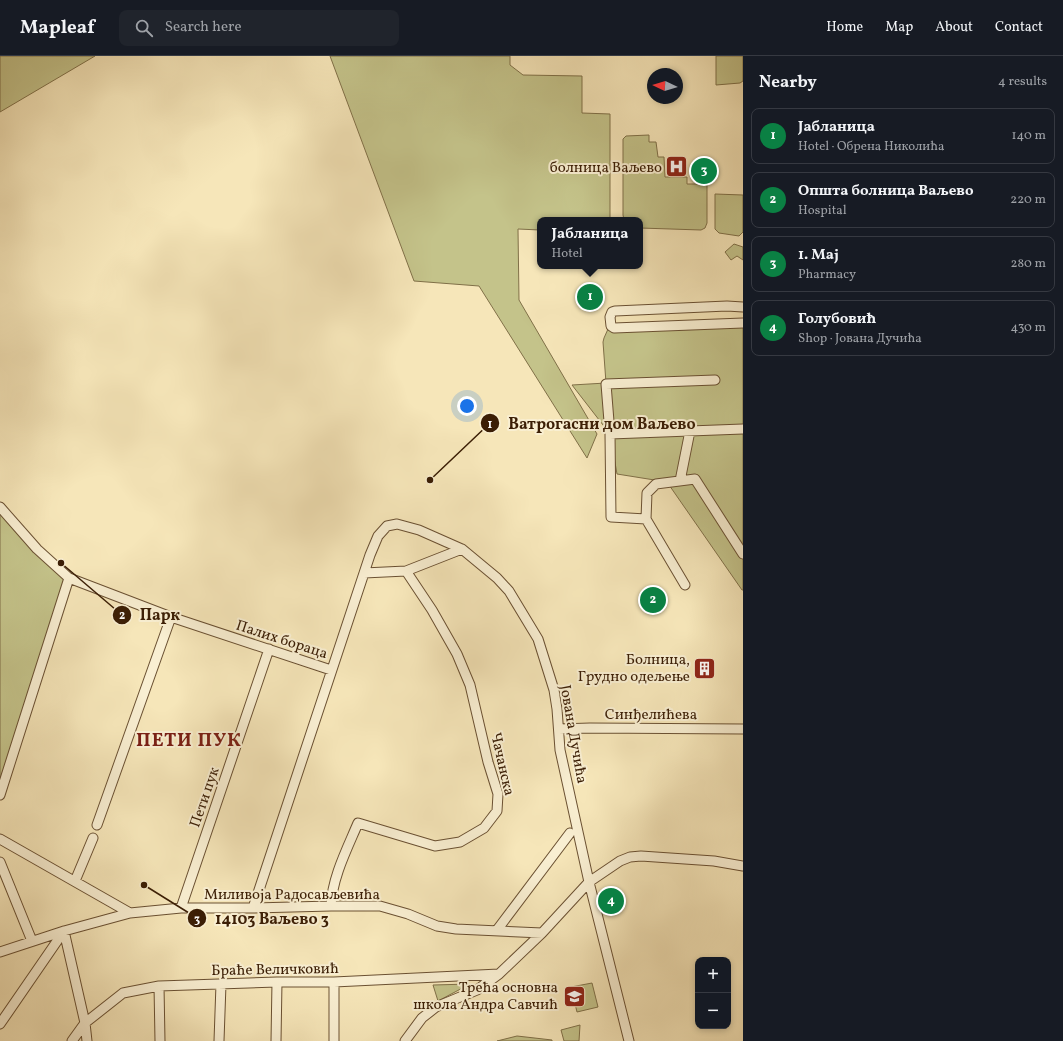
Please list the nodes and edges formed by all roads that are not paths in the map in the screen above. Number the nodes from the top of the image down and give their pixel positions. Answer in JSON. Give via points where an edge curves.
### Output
{"nodes":[{"id":1,"x":743,"y":307,"type":"edge"},
{"id":2,"x":743,"y":323,"type":"edge"},
{"id":3,"x":715,"y":380,"type":"dead end"},
{"id":4,"x":743,"y":430,"type":"edge"},
{"id":5,"x":690,"y":431,"type":"junction"},
{"id":6,"x":610,"y":434,"type":"junction"},
{"id":7,"x":680,"y":481,"type":"junction"},
{"id":8,"x":0,"y":507,"type":"edge"},
{"id":9,"x":646,"y":519,"type":"junction"},
{"id":10,"x":398,"y":524,"type":"joint"},
{"id":11,"x":462,"y":549,"type":"junction"},
{"id":12,"x":743,"y":554,"type":"edge"},
{"id":13,"x":406,"y":571,"type":"junction"},
{"id":14,"x":364,"y":573,"type":"junction"},
{"id":15,"x":69,"y":578,"type":"junction"},
{"id":16,"x":685,"y":585,"type":"dead end"},
{"id":17,"x":171,"y":617,"type":"junction"},
{"id":18,"x":269,"y":649,"type":"junction"},
{"id":19,"x":331,"y":670,"type":"junction"},
{"id":20,"x":559,"y":729,"type":"junction"},
{"id":21,"x":743,"y":729,"type":"edge"},
{"id":22,"x":0,"y":795,"type":"edge"},
{"id":23,"x":97,"y":825,"type":"dead end"},
{"id":24,"x":570,"y":833,"type":"dead end"},
{"id":25,"x":94,"y":838,"type":"dead end"},
{"id":26,"x":0,"y":839,"type":"edge"},
{"id":27,"x":0,"y":862,"type":"edge"},
{"id":28,"x":743,"y":866,"type":"edge"},
{"id":29,"x":75,"y":881,"type":"junction"},
{"id":30,"x":589,"y":882,"type":"junction"},
{"id":31,"x":331,"y":906,"type":"junction"},
{"id":32,"x":181,"y":908,"type":"junction"},
{"id":33,"x":253,"y":908,"type":"junction"},
{"id":34,"x":130,"y":913,"type":"junction"},
{"id":35,"x":497,"y":930,"type":"junction"},
{"id":36,"x":64,"y":931,"type":"junction"},
{"id":37,"x":542,"y":932,"type":"junction"},
{"id":38,"x":32,"y":941,"type":"junction"},
{"id":39,"x":1,"y":950,"type":"edge"},
{"id":40,"x":499,"y":974,"type":"junction"},
{"id":41,"x":277,"y":982,"type":"junction"},
{"id":42,"x":334,"y":982,"type":"junction"},
{"id":43,"x":221,"y":984,"type":"junction"},
{"id":44,"x":159,"y":986,"type":"junction"},
{"id":45,"x":85,"y":1023,"type":"junction"},
{"id":46,"x":0,"y":1024,"type":"edge"},
{"id":47,"x":72,"y":1041,"type":"edge"},
{"id":48,"x":87,"y":1041,"type":"edge"},
{"id":49,"x":160,"y":1041,"type":"edge"},
{"id":50,"x":219,"y":1041,"type":"edge"},
{"id":51,"x":276,"y":1041,"type":"edge"},
{"id":52,"x":334,"y":1041,"type":"edge"},
{"id":53,"x":405,"y":1041,"type":"edge"},
{"id":54,"x":629,"y":1041,"type":"edge"}],
"edges":[{"from":1,"to":2,"type":"street","via":[[615,311],[610,317],[611,326],[614,328]]},
{"from":3,"to":6,"type":"street","via":[[606,384]]},
{"from":4,"to":5,"type":"street"},
{"from":5,"to":6,"type":"street"},
{"from":5,"to":7,"type":"street"},
{"from":6,"to":9,"type":"street","via":[[611,517]]},
{"from":7,"to":9,"type":"street","via":[[656,484],[647,493]]},
{"from":7,"to":12,"type":"street","via":[[695,479]]},
{"from":8,"to":15,"type":"street","via":[[37,549]]},
{"from":9,"to":16,"type":"street"},
{"from":10,"to":11,"type":"street","name":"Јована Дучића","via":[[419,530]]},
{"from":10,"to":14,"type":"street","name":"Палих бораца","via":[[387,526],[378,536]]},
{"from":11,"to":13,"type":"street"},
{"from":11,"to":20,"type":"street","name":"Јована Дучића","via":[[509,591],[538,639],[554,690]]},
{"from":13,"to":14,"type":"street"},
{"from":13,"to":31,"type":"street","name":"Чачанска","via":[[457,654],[470,685],[498,794],[497,811],[484,828],[460,842],[435,846],[358,824],[344,854]]},
{"from":14,"to":19,"type":"street","name":"Палих бораца"},
{"from":15,"to":17,"type":"street","name":"Палих бораца"},
{"from":15,"to":22,"type":"street"},
{"from":17,"to":18,"type":"street","name":"Палих бораца"},
{"from":17,"to":23,"type":"street"},
{"from":18,"to":19,"type":"street","name":"Палих бораца"},
{"from":18,"to":32,"type":"street","name":"Пети пук"},
{"from":19,"to":33,"type":"street"},
{"from":20,"to":21,"type":"street","name":"Синђелићева"},
{"from":20,"to":30,"type":"street","name":"Јована Дучића","via":[[560,750]]},
{"from":24,"to":35,"type":"street"},
{"from":25,"to":29,"type":"street"},
{"from":26,"to":29,"type":"street"},
{"from":27,"to":38,"type":"street"},
{"from":28,"to":30,"type":"street","via":[[714,861],[630,857]]},
{"from":29,"to":34,"type":"street"},
{"from":30,"to":37,"type":"street"},
{"from":30,"to":54,"type":"street","name":"Јована Дучића"},
{"from":31,"to":33,"type":"street","name":"Миливоја Радосављевића"},
{"from":31,"to":35,"type":"street","name":"Миливоја Радосављевића","via":[[380,906],[437,926]]},
{"from":32,"to":33,"type":"street","name":"Миливоја Радосављевића"},
{"from":32,"to":34,"type":"street","name":"Миливоја Радосављевића"},
{"from":34,"to":36,"type":"street","name":"Миливоја Радосављевића"},
{"from":35,"to":37,"type":"street","name":"Миливоја Радосављевића"},
{"from":36,"to":38,"type":"street","name":"Миливоја Радосављевића"},
{"from":36,"to":45,"type":"street"},
{"from":36,"to":46,"type":"street"},
{"from":37,"to":40,"type":"street"},
{"from":38,"to":39,"type":"street","name":"Миливоја Радосављевића"},
{"from":40,"to":42,"type":"street","name":"Браће Величковић"},
{"from":40,"to":53,"type":"street","via":[[477,990],[436,1007],[422,1018]]},
{"from":41,"to":42,"type":"street","name":"Браће Величковић"},
{"from":41,"to":43,"type":"street","name":"Браће Величковић"},
{"from":41,"to":51,"type":"street"},
{"from":42,"to":52,"type":"street"},
{"from":43,"to":44,"type":"street","name":"Браће Величковић"},
{"from":43,"to":50,"type":"street"},
{"from":44,"to":45,"type":"street","name":"Браће Величковић","via":[[123,993]]},
{"from":44,"to":49,"type":"street"},
{"from":45,"to":47,"type":"street","name":"Браће Величковић"},
{"from":45,"to":48,"type":"street"}]}
